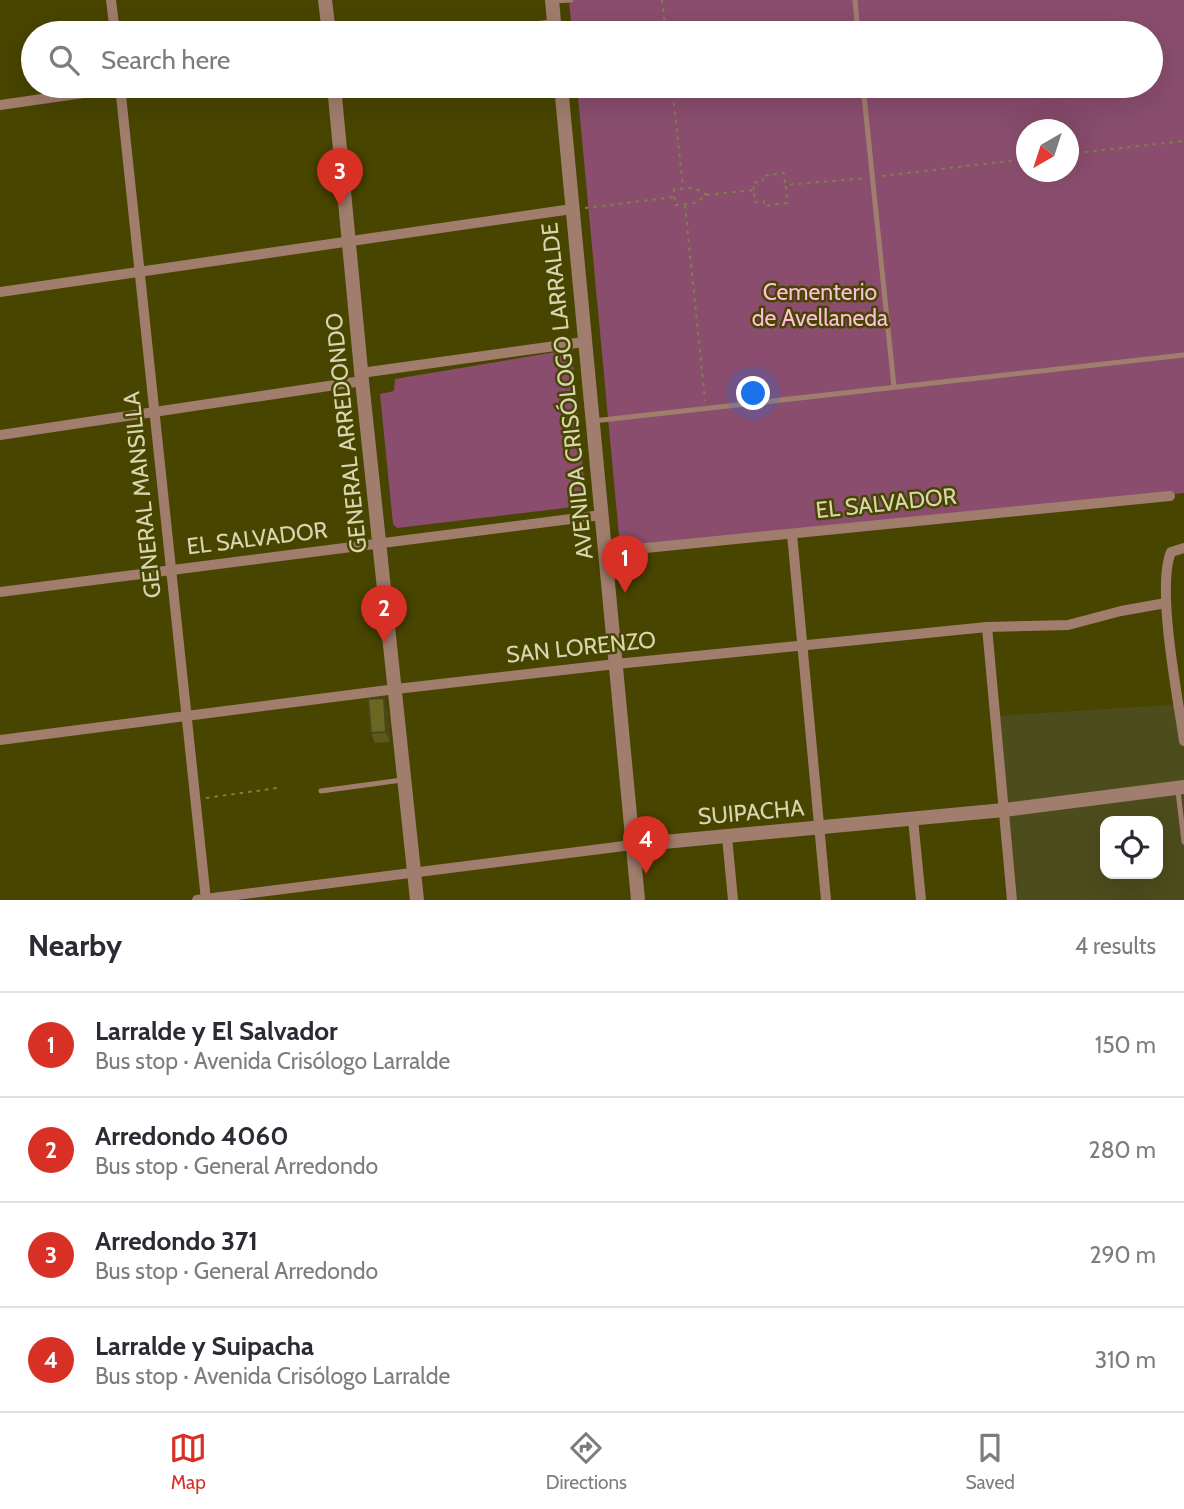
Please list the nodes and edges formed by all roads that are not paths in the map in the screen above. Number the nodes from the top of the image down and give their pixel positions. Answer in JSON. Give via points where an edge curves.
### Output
{"nodes":[{"id":1,"x":111,"y":0,"type":"edge"},
{"id":2,"x":325,"y":0,"type":"edge"},
{"id":3,"x":570,"y":0,"type":"edge"},
{"id":4,"x":855,"y":0,"type":"edge"},
{"id":5,"x":552,"y":1,"type":"edge"},
{"id":6,"x":114,"y":21,"type":"edge"},
{"id":7,"x":328,"y":21,"type":"edge"},
{"id":8,"x":553,"y":21,"type":"edge"},
{"id":9,"x":857,"y":21,"type":"edge"},
{"id":10,"x":47,"y":98,"type":"edge"},
{"id":11,"x":121,"y":98,"type":"edge"},
{"id":12,"x":335,"y":98,"type":"edge"},
{"id":13,"x":562,"y":98,"type":"edge"},
{"id":14,"x":864,"y":98,"type":"edge"},
{"id":15,"x":0,"y":105,"type":"edge"},
{"id":16,"x":572,"y":209,"type":"junction"},
{"id":17,"x":350,"y":241,"type":"junction"},
{"id":18,"x":141,"y":271,"type":"junction"},
{"id":19,"x":0,"y":292,"type":"edge"},
{"id":20,"x":584,"y":342,"type":"junction"},
{"id":21,"x":1184,"y":355,"type":"edge"},
{"id":22,"x":362,"y":377,"type":"junction"},
{"id":23,"x":894,"y":387,"type":"junction"},
{"id":24,"x":154,"y":413,"type":"junction"},
{"id":25,"x":593,"y":421,"type":"junction"},
{"id":26,"x":0,"y":435,"type":"edge"},
{"id":27,"x":1170,"y":496,"type":"dead end"},
{"id":28,"x":602,"y":515,"type":"junction"},
{"id":29,"x":792,"y":534,"type":"junction"},
{"id":30,"x":380,"y":544,"type":"junction"},
{"id":31,"x":1184,"y":548,"type":"edge"},
{"id":32,"x":606,"y":552,"type":"junction"},
{"id":33,"x":170,"y":570,"type":"junction"},
{"id":34,"x":0,"y":593,"type":"edge"},
{"id":35,"x":1166,"y":603,"type":"junction"},
{"id":36,"x":987,"y":627,"type":"junction"},
{"id":37,"x":802,"y":643,"type":"junction"},
{"id":38,"x":616,"y":664,"type":"junction"},
{"id":39,"x":396,"y":689,"type":"junction"},
{"id":40,"x":186,"y":716,"type":"junction"},
{"id":41,"x":0,"y":740,"type":"edge"},
{"id":42,"x":1184,"y":741,"type":"edge"},
{"id":43,"x":405,"y":779,"type":"junction"},
{"id":44,"x":1181,"y":787,"type":"edge"},
{"id":45,"x":321,"y":791,"type":"dead end"},
{"id":46,"x":1004,"y":810,"type":"junction"},
{"id":47,"x":913,"y":819,"type":"junction"},
{"id":48,"x":820,"y":829,"type":"junction"},
{"id":49,"x":727,"y":837,"type":"junction"},
{"id":50,"x":1184,"y":842,"type":"edge"},
{"id":51,"x":632,"y":845,"type":"junction"},
{"id":52,"x":415,"y":874,"type":"junction"},
{"id":53,"x":203,"y":900,"type":"edge"},
{"id":54,"x":417,"y":900,"type":"edge"},
{"id":55,"x":638,"y":900,"type":"edge"},
{"id":56,"x":733,"y":900,"type":"edge"},
{"id":57,"x":827,"y":900,"type":"edge"},
{"id":58,"x":921,"y":900,"type":"edge"},
{"id":59,"x":1012,"y":900,"type":"edge"}],
"edges":[{"from":1,"to":6,"type":"street"},
{"from":2,"to":7,"type":"street"},
{"from":3,"to":5,"type":"lane"},
{"from":4,"to":9,"type":"lane"},
{"from":5,"to":8,"type":"street"},
{"from":10,"to":15,"type":"street"},
{"from":11,"to":18,"type":"street","name":"GENERAL MANSILLA"},
{"from":12,"to":17,"type":"street","name":"GENERAL ARREDONDO"},
{"from":13,"to":16,"type":"street","name":"AVENIDA CRISÓLOGO LARRALDE"},
{"from":14,"to":23,"type":"lane"},
{"from":16,"to":17,"type":"street"},
{"from":16,"to":20,"type":"street","name":"AVENIDA CRISÓLOGO LARRALDE"},
{"from":17,"to":18,"type":"street"},
{"from":17,"to":22,"type":"street","name":"GENERAL ARREDONDO"},
{"from":18,"to":19,"type":"street"},
{"from":18,"to":24,"type":"street","name":"GENERAL MANSILLA"},
{"from":20,"to":22,"type":"street"},
{"from":20,"to":25,"type":"street","name":"AVENIDA CRISÓLOGO LARRALDE"},
{"from":21,"to":23,"type":"lane"},
{"from":22,"to":24,"type":"street"},
{"from":22,"to":30,"type":"street","name":"GENERAL ARREDONDO"},
{"from":23,"to":25,"type":"lane"},
{"from":24,"to":26,"type":"street"},
{"from":24,"to":33,"type":"street","name":"GENERAL MANSILLA"},
{"from":25,"to":28,"type":"street","name":"AVENIDA CRISÓLOGO LARRALDE"},
{"from":27,"to":29,"type":"street","name":"EL SALVADOR"},
{"from":28,"to":30,"type":"street","name":"EL SALVADOR"},
{"from":28,"to":32,"type":"street","name":"AVENIDA CRISÓLOGO LARRALDE"},
{"from":29,"to":32,"type":"street","name":"EL SALVADOR"},
{"from":29,"to":37,"type":"street"},
{"from":30,"to":33,"type":"street","name":"EL SALVADOR"},
{"from":30,"to":39,"type":"street","name":"GENERAL ARREDONDO"},
{"from":31,"to":35,"type":"street","via":[[1171,552],[1168,559]]},
{"from":32,"to":38,"type":"street","name":"AVENIDA CRISÓLOGO LARRALDE"},
{"from":33,"to":34,"type":"street","name":"EL SALVADOR"},
{"from":33,"to":40,"type":"street","name":"GENERAL MANSILLA"},
{"from":35,"to":36,"type":"street","name":"SAN LORENZO","via":[[1068,625]]},
{"from":35,"to":42,"type":"street"},
{"from":36,"to":37,"type":"street","name":"SAN LORENZO"},
{"from":36,"to":46,"type":"street"},
{"from":37,"to":38,"type":"street","name":"SAN LORENZO"},
{"from":37,"to":48,"type":"street"},
{"from":38,"to":39,"type":"street","name":"SAN LORENZO"},
{"from":38,"to":51,"type":"street","name":"AVENIDA CRISÓLOGO LARRALDE"},
{"from":39,"to":40,"type":"street","name":"SAN LORENZO"},
{"from":39,"to":43,"type":"street","name":"GENERAL ARREDONDO"},
{"from":40,"to":41,"type":"street","name":"SAN LORENZO"},
{"from":40,"to":53,"type":"street","name":"GENERAL MANSILLA"},
{"from":43,"to":45,"type":"lane"},
{"from":43,"to":52,"type":"street","name":"GENERAL ARREDONDO"},
{"from":44,"to":46,"type":"street","name":"SUIPACHA"},
{"from":44,"to":50,"type":"lane"},
{"from":46,"to":47,"type":"street","name":"SUIPACHA"},
{"from":46,"to":59,"type":"street"},
{"from":47,"to":48,"type":"street","name":"SUIPACHA"},
{"from":47,"to":58,"type":"street"},
{"from":48,"to":49,"type":"street","name":"SUIPACHA"},
{"from":48,"to":57,"type":"street"},
{"from":49,"to":51,"type":"street","name":"SUIPACHA"},
{"from":49,"to":56,"type":"street"},
{"from":51,"to":52,"type":"street","name":"SUIPACHA"},
{"from":51,"to":55,"type":"street","name":"AVENIDA CRISÓLOGO LARRALDE"},
{"from":52,"to":53,"type":"street","name":"SUIPACHA"},
{"from":52,"to":54,"type":"street","name":"GENERAL ARREDONDO"}]}
